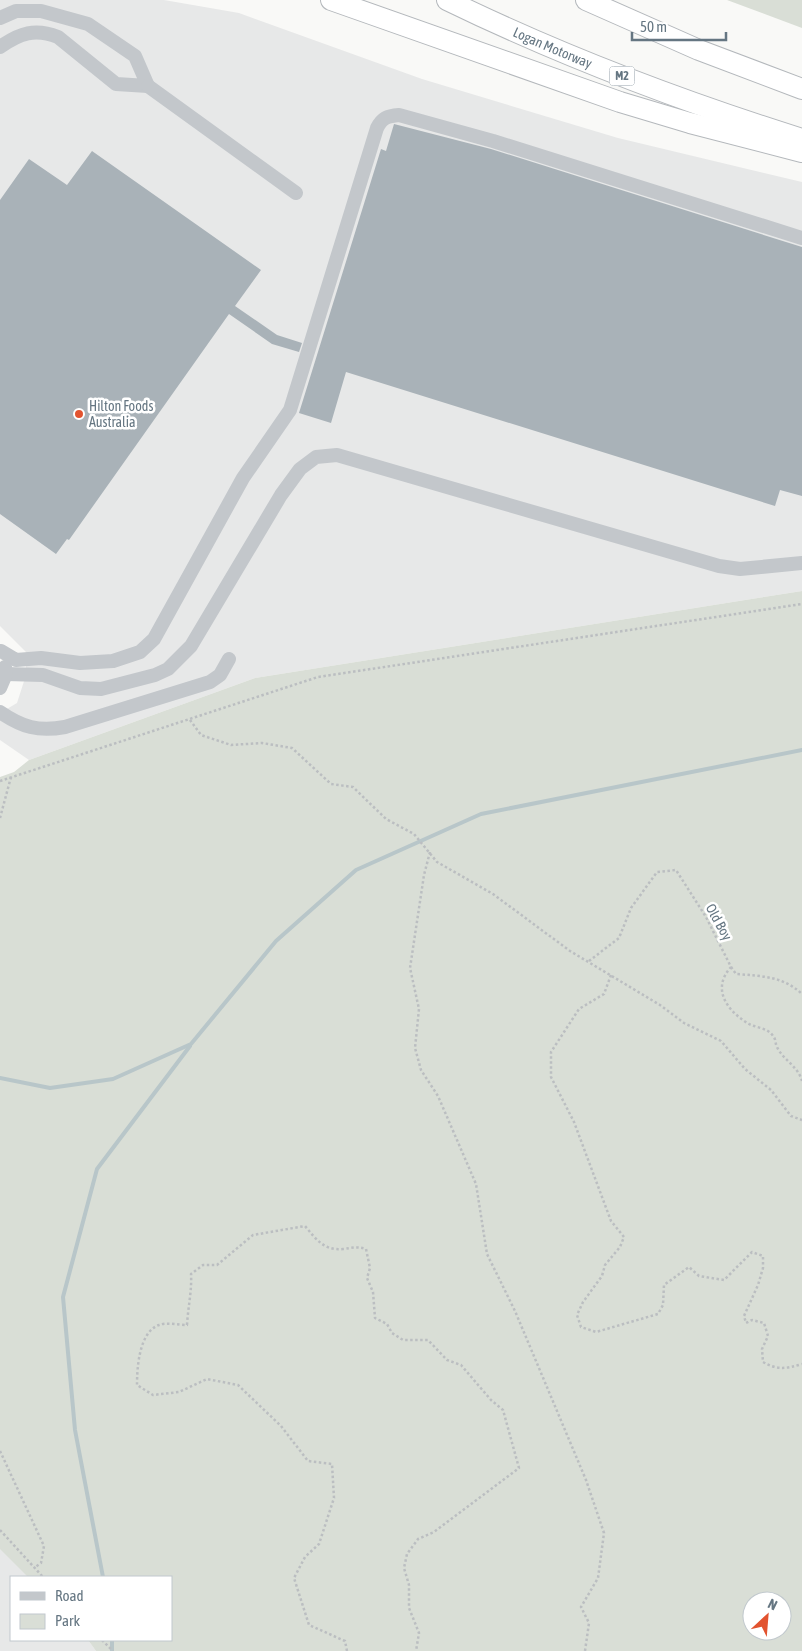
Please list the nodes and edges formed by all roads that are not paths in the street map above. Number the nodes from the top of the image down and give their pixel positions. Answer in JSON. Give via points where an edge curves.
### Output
{"nodes":[{"id":1,"x":331,"y":0,"type":"edge"},
{"id":2,"x":447,"y":0,"type":"edge"},
{"id":3,"x":586,"y":0,"type":"edge"},
{"id":4,"x":611,"y":0,"type":"edge"},
{"id":5,"x":0,"y":18,"type":"edge"},
{"id":6,"x":644,"y":27,"type":"junction"},
{"id":7,"x":0,"y":47,"type":"edge"},
{"id":8,"x":148,"y":86,"type":"junction"},
{"id":9,"x":802,"y":89,"type":"edge"},
{"id":10,"x":802,"y":139,"type":"edge"},
{"id":11,"x":802,"y":152,"type":"edge"},
{"id":12,"x":296,"y":193,"type":"dead end"},
{"id":13,"x":802,"y":238,"type":"edge"},
{"id":14,"x":802,"y":563,"type":"edge"},
{"id":15,"x":1,"y":650,"type":"edge"},
{"id":16,"x":230,"y":659,"type":"dead end"},
{"id":17,"x":6,"y":674,"type":"junction"},
{"id":18,"x":0,"y":688,"type":"edge"},
{"id":19,"x":0,"y":712,"type":"edge"}],
"edges":[{"from":1,"to":11,"type":"highway","via":[[620,102]]},
{"from":2,"to":10,"type":"highway","name":"Logan Motorway","number":"M2","via":[[579,60]]},
{"from":3,"to":6,"type":"highway"},
{"from":4,"to":6,"type":"highway"},
{"from":5,"to":8,"type":"street","via":[[16,11],[41,11],[88,24],[135,56]]},
{"from":6,"to":9,"type":"highway"},
{"from":7,"to":8,"type":"street","via":[[24,33],[47,33],[58,37],[116,84]]},
{"from":8,"to":12,"type":"street"},
{"from":13,"to":15,"type":"street","via":[[493,141],[398,115],[388,116],[377,128],[290,410],[243,478],[154,639],[140,652],[113,661],[16,660]]},
{"from":14,"to":17,"type":"street","via":[[740,569],[719,566],[337,455],[316,457],[300,469],[280,495],[191,646],[168,669],[101,689],[80,688],[43,675]]},
{"from":15,"to":17,"type":"street"},
{"from":16,"to":19,"type":"street","via":[[220,675],[210,682],[65,728],[45,730],[12,720]]},
{"from":17,"to":18,"type":"street"}]}
